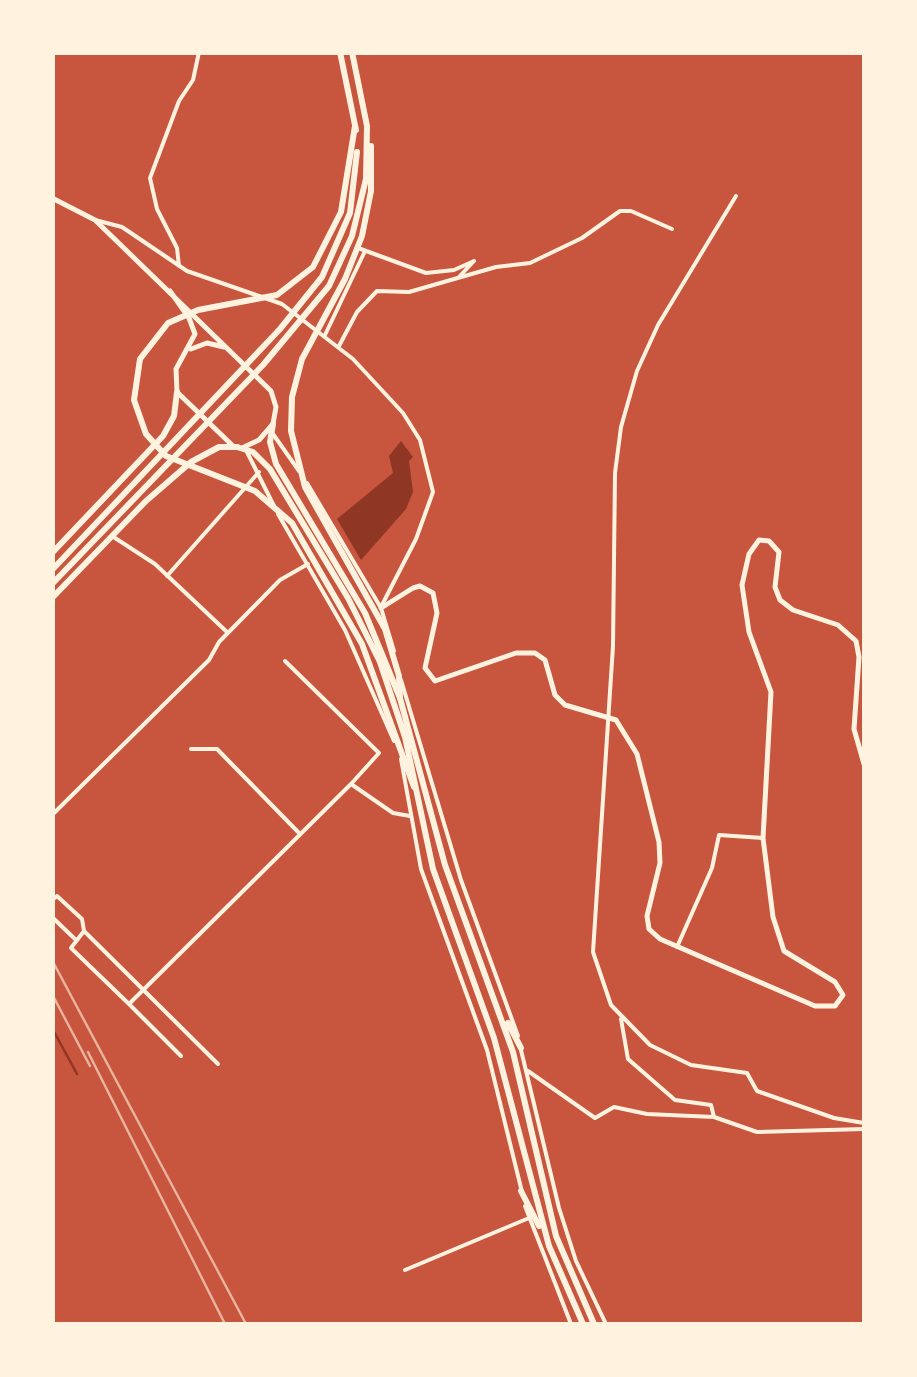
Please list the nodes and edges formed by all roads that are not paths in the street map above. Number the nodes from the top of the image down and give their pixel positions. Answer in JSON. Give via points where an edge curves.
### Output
{"nodes":[{"id":1,"x":199,"y":52,"type":"edge"},
{"id":2,"x":340,"y":52,"type":"edge"},
{"id":3,"x":352,"y":52,"type":"edge"},
{"id":4,"x":355,"y":126,"type":"junction"},
{"id":5,"x":367,"y":126,"type":"junction"},
{"id":6,"x":736,"y":196,"type":"dead end"},
{"id":7,"x":52,"y":198,"type":"edge"},
{"id":8,"x":95,"y":220,"type":"junction"},
{"id":9,"x":672,"y":228,"type":"dead end"},
{"id":10,"x":360,"y":251,"type":"junction"},
{"id":11,"x":179,"y":266,"type":"junction"},
{"id":12,"x":456,"y":280,"type":"junction"},
{"id":13,"x":170,"y":291,"type":"junction"},
{"id":14,"x":324,"y":335,"type":"junction"},
{"id":15,"x":339,"y":346,"type":"junction"},
{"id":16,"x":226,"y":348,"type":"junction"},
{"id":17,"x":184,"y":354,"type":"junction"},
{"id":18,"x":177,"y":392,"type":"junction"},
{"id":19,"x":273,"y":424,"type":"junction"},
{"id":20,"x":240,"y":448,"type":"junction"},
{"id":21,"x":259,"y":472,"type":"junction"},
{"id":22,"x":112,"y":536,"type":"junction"},
{"id":23,"x":52,"y":553,"type":"edge"},
{"id":24,"x":308,"y":563,"type":"junction"},
{"id":25,"x":52,"y":570,"type":"edge"},
{"id":26,"x":167,"y":576,"type":"junction"},
{"id":27,"x":52,"y":584,"type":"edge"},
{"id":28,"x":52,"y":598,"type":"edge"},
{"id":29,"x":380,"y":612,"type":"junction"},
{"id":30,"x":228,"y":633,"type":"junction"},
{"id":31,"x":284,"y":661,"type":"dead end"},
{"id":32,"x":399,"y":676,"type":"junction"},
{"id":33,"x":400,"y":698,"type":"junction"},
{"id":34,"x":606,"y":714,"type":"junction"},
{"id":35,"x":191,"y":748,"type":"dead end"},
{"id":36,"x":400,"y":752,"type":"junction"},
{"id":37,"x":864,"y":764,"type":"edge"},
{"id":38,"x":350,"y":784,"type":"junction"},
{"id":39,"x":430,"y":786,"type":"junction"},
{"id":40,"x":414,"y":787,"type":"junction"},
{"id":41,"x":52,"y":815,"type":"edge"},
{"id":42,"x":410,"y":816,"type":"junction"},
{"id":43,"x":435,"y":826,"type":"junction"},
{"id":44,"x":300,"y":834,"type":"junction"},
{"id":45,"x":763,"y":838,"type":"junction"},
{"id":46,"x":52,"y":900,"type":"edge"},
{"id":47,"x":52,"y":917,"type":"edge"},
{"id":48,"x":84,"y":931,"type":"junction"},
{"id":49,"x":76,"y":940,"type":"junction"},
{"id":50,"x":678,"y":947,"type":"junction"},
{"id":51,"x":144,"y":990,"type":"junction"},
{"id":52,"x":496,"y":1002,"type":"junction"},
{"id":53,"x":129,"y":1004,"type":"junction"},
{"id":54,"x":622,"y":1019,"type":"junction"},
{"id":55,"x":521,"y":1048,"type":"junction"},
{"id":56,"x":181,"y":1056,"type":"dead end"},
{"id":57,"x":218,"y":1064,"type":"dead end"},
{"id":58,"x":526,"y":1069,"type":"junction"},
{"id":59,"x":714,"y":1116,"type":"junction"},
{"id":60,"x":864,"y":1126,"type":"edge"},
{"id":61,"x":522,"y":1191,"type":"junction"},
{"id":62,"x":529,"y":1218,"type":"junction"},
{"id":63,"x":549,"y":1246,"type":"junction"},
{"id":64,"x":405,"y":1270,"type":"dead end"},
{"id":65,"x":571,"y":1324,"type":"edge"},
{"id":66,"x":583,"y":1324,"type":"edge"},
{"id":67,"x":594,"y":1324,"type":"edge"},
{"id":68,"x":606,"y":1324,"type":"edge"}],
"edges":[{"from":1,"to":11,"type":"street","via":[[150,178]]},
{"from":2,"to":4,"type":"main road"},
{"from":3,"to":5,"type":"main road"},
{"from":4,"to":25,"type":"main road","via":[[356,180],[333,259],[300,306]]},
{"from":4,"to":36,"type":"main road","via":[[341,212],[322,255],[304,277],[268,298],[198,310],[168,324],[140,359],[135,407],[146,434],[166,456],[255,491],[285,514],[362,644]]},
{"from":5,"to":10,"type":"main road","via":[[372,174]]},
{"from":5,"to":27,"type":"main road","via":[[358,216],[316,304]]},
{"from":6,"to":34,"type":"street","via":[[658,325],[625,408],[615,473]]},
{"from":7,"to":8,"type":"main road"},
{"from":8,"to":11,"type":"street","via":[[122,228]]},
{"from":8,"to":13,"type":"main road"},
{"from":9,"to":12,"type":"street","via":[[620,211],[551,255]]},
{"from":10,"to":12,"type":"street","via":[[426,273],[474,261]]},
{"from":10,"to":14,"type":"street"},
{"from":10,"to":29,"type":"main road","via":[[302,359],[292,432],[310,498]]},
{"from":11,"to":14,"type":"street","via":[[282,304]]},
{"from":12,"to":15,"type":"street","via":[[409,292],[377,291]]},
{"from":13,"to":16,"type":"main road"},
{"from":13,"to":17,"type":"main road","via":[[194,329]]},
{"from":14,"to":15,"type":"street"},
{"from":15,"to":29,"type":"street","via":[[420,440],[433,492]]},
{"from":16,"to":17,"type":"main road","via":[[202,344]]},
{"from":16,"to":19,"type":"main road","via":[[270,391]]},
{"from":17,"to":18,"type":"main road","via":[[176,369]]},
{"from":18,"to":20,"type":"main road"},
{"from":18,"to":23,"type":"main road","via":[[168,429]]},
{"from":19,"to":20,"type":"main road","via":[[260,440]]},
{"from":19,"to":29,"type":"street","via":[[278,445]]},
{"from":19,"to":33,"type":"main road","via":[[276,464],[365,614]]},
{"from":20,"to":21,"type":"street"},
{"from":20,"to":22,"type":"main road","via":[[219,447],[192,462]]},
{"from":20,"to":40,"type":"main road","via":[[270,470],[357,613],[392,695]]},
{"from":21,"to":24,"type":"street"},
{"from":21,"to":26,"type":"street"},
{"from":22,"to":26,"type":"street"},
{"from":22,"to":28,"type":"main road"},
{"from":24,"to":30,"type":"street","via":[[280,580]]},
{"from":24,"to":36,"type":"street"},
{"from":26,"to":30,"type":"street"},
{"from":29,"to":32,"type":"main road"},
{"from":29,"to":34,"type":"main road","via":[[412,588],[432,593],[436,613],[425,668],[435,681],[529,652],[544,660],[564,705]]},
{"from":30,"to":41,"type":"street","via":[[209,660]]},
{"from":31,"to":38,"type":"street","via":[[379,753]]},
{"from":32,"to":33,"type":"main road"},
{"from":32,"to":39,"type":"street"},
{"from":33,"to":43,"type":"main road"},
{"from":34,"to":50,"type":"main road","via":[[637,754],[659,842],[646,923]]},
{"from":34,"to":54,"type":"street","via":[[592,952]]},
{"from":35,"to":44,"type":"street","via":[[217,749]]},
{"from":36,"to":40,"type":"main road"},
{"from":36,"to":42,"type":"street"},
{"from":37,"to":45,"type":"main road","via":[[854,729],[856,641],[838,625],[780,600],[779,552],[759,540],[742,585],[748,632],[771,692]]},
{"from":38,"to":42,"type":"street"},
{"from":38,"to":44,"type":"street"},
{"from":39,"to":43,"type":"main road"},
{"from":39,"to":55,"type":"street"},
{"from":40,"to":63,"type":"main road","via":[[439,890],[494,1038]]},
{"from":42,"to":61,"type":"street","via":[[427,890],[488,1050]]},
{"from":43,"to":52,"type":"main road"},
{"from":44,"to":51,"type":"street"},
{"from":45,"to":50,"type":"street","via":[[720,835]]},
{"from":45,"to":50,"type":"main road","via":[[784,951],[835,982],[843,994],[839,1004],[815,1006]]},
{"from":46,"to":48,"type":"street","via":[[57,896],[82,919]]},
{"from":47,"to":49,"type":"street"},
{"from":48,"to":49,"type":"street"},
{"from":48,"to":51,"type":"street"},
{"from":49,"to":53,"type":"street","via":[[71,948]]},
{"from":51,"to":53,"type":"street"},
{"from":51,"to":57,"type":"street"},
{"from":52,"to":55,"type":"main road"},
{"from":52,"to":67,"type":"main road","via":[[556,1236]]},
{"from":53,"to":56,"type":"street"},
{"from":54,"to":59,"type":"street","via":[[628,1059],[675,1100],[712,1105]]},
{"from":54,"to":60,"type":"street","via":[[678,1060],[747,1073],[757,1090]]},
{"from":55,"to":58,"type":"street"},
{"from":58,"to":59,"type":"street","via":[[595,1118],[614,1107]]},
{"from":58,"to":68,"type":"street","via":[[568,1240]]},
{"from":59,"to":60,"type":"street","via":[[757,1132]]},
{"from":61,"to":62,"type":"street"},
{"from":61,"to":63,"type":"main road"},
{"from":62,"to":64,"type":"street"},
{"from":62,"to":65,"type":"street"},
{"from":63,"to":66,"type":"main road"}]}
